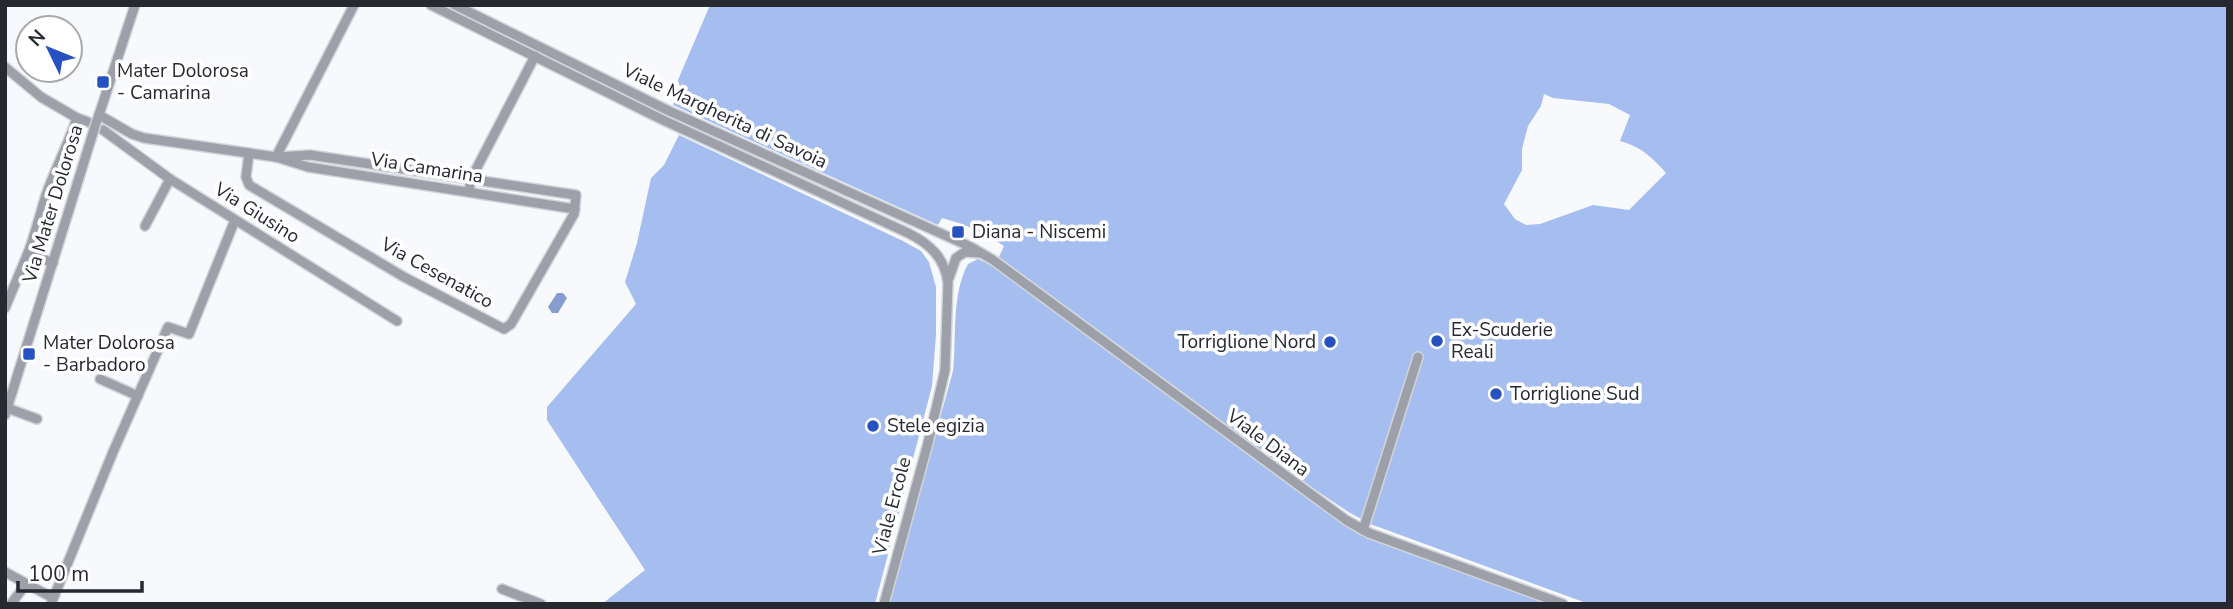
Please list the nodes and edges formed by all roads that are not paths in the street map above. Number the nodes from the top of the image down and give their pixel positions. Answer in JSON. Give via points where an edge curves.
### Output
{"nodes":[{"id":1,"x":135,"y":5,"type":"edge"},
{"id":2,"x":354,"y":5,"type":"edge"},
{"id":3,"x":431,"y":5,"type":"edge"},
{"id":4,"x":455,"y":5,"type":"edge"},
{"id":5,"x":535,"y":56,"type":"junction"},
{"id":6,"x":5,"y":67,"type":"edge"},
{"id":7,"x":77,"y":118,"type":"junction"},
{"id":8,"x":95,"y":119,"type":"junction"},
{"id":9,"x":103,"y":130,"type":"dead end"},
{"id":10,"x":249,"y":152,"type":"junction"},
{"id":11,"x":276,"y":157,"type":"junction"},
{"id":12,"x":170,"y":178,"type":"junction"},
{"id":13,"x":471,"y":179,"type":"junction"},
{"id":14,"x":469,"y":192,"type":"junction"},
{"id":15,"x":576,"y":195,"type":"joint"},
{"id":16,"x":575,"y":209,"type":"junction"},
{"id":17,"x":235,"y":220,"type":"junction"},
{"id":18,"x":145,"y":226,"type":"dead end"},
{"id":19,"x":28,"y":253,"type":"junction"},
{"id":20,"x":937,"y":254,"type":"joint"},
{"id":21,"x":983,"y":254,"type":"junction"},
{"id":22,"x":53,"y":263,"type":"junction"},
{"id":23,"x":948,"y":284,"type":"junction"},
{"id":24,"x":5,"y":308,"type":"edge"},
{"id":25,"x":397,"y":321,"type":"dead end"},
{"id":26,"x":1418,"y":357,"type":"dead end"},
{"id":27,"x":100,"y":379,"type":"dead end"},
{"id":28,"x":138,"y":396,"type":"junction"},
{"id":29,"x":6,"y":412,"type":"edge"},
{"id":30,"x":37,"y":419,"type":"dead end"},
{"id":31,"x":1363,"y":530,"type":"junction"},
{"id":32,"x":5,"y":572,"type":"edge"},
{"id":33,"x":31,"y":586,"type":"junction"},
{"id":34,"x":502,"y":589,"type":"dead end"},
{"id":35,"x":52,"y":601,"type":"edge"},
{"id":36,"x":11,"y":604,"type":"edge"},
{"id":37,"x":541,"y":604,"type":"edge"},
{"id":38,"x":884,"y":604,"type":"edge"},
{"id":39,"x":1563,"y":604,"type":"edge"}],
"edges":[{"from":1,"to":8,"type":"street","name":"Via Mater Dolorosa"},
{"from":2,"to":11,"type":"street"},
{"from":3,"to":5,"type":"street","name":"Viale Margherita di Savoia"},
{"from":4,"to":21,"type":"street","name":"Viale Margherita di Savoia","via":[[667,110]]},
{"from":5,"to":13,"type":"street"},
{"from":5,"to":20,"type":"street","name":"Viale Margherita di Savoia","via":[[908,233]]},
{"from":6,"to":7,"type":"street","via":[[41,97]]},
{"from":7,"to":8,"type":"street"},
{"from":7,"to":19,"type":"street"},
{"from":8,"to":10,"type":"street","name":"Via Camarina","via":[[145,138]]},
{"from":8,"to":22,"type":"street","name":"Via Mater Dolorosa","bridge":true},
{"from":9,"to":12,"type":"street","name":"Via Giusino"},
{"from":10,"to":11,"type":"street","name":"Via Camarina"},
{"from":10,"to":16,"type":"street","name":"Via Cesenatico","via":[[249,185],[404,277],[504,329]]},
{"from":11,"to":13,"type":"street","name":"Via Camarina","via":[[310,155]]},
{"from":11,"to":14,"type":"street","name":"Via Camarina","via":[[308,167]]},
{"from":12,"to":17,"type":"street","name":"Via Giusino"},
{"from":12,"to":18,"type":"street"},
{"from":13,"to":14,"type":"street"},
{"from":13,"to":15,"type":"street","name":"Via Camarina"},
{"from":14,"to":16,"type":"street","name":"Via Camarina"},
{"from":15,"to":16,"type":"street","name":"Via Cesenatico"},
{"from":17,"to":25,"type":"street","name":"Via Giusino"},
{"from":17,"to":28,"type":"street","via":[[189,334],[168,327]]},
{"from":19,"to":22,"type":"street"},
{"from":19,"to":24,"type":"street"},
{"from":20,"to":23,"type":"street","name":"Viale Ercole"},
{"from":21,"to":23,"type":"street","via":[[972,251],[956,258]]},
{"from":21,"to":31,"type":"street","name":"Viale Diana"},
{"from":22,"to":29,"type":"street","name":"Via Mater Dolorosa"},
{"from":23,"to":38,"type":"street","name":"Viale Ercole","via":[[945,370]]},
{"from":26,"to":31,"type":"street"},
{"from":27,"to":28,"type":"street"},
{"from":28,"to":35,"type":"street"},
{"from":29,"to":30,"type":"street"},
{"from":31,"to":39,"type":"street","name":"Viale Diana"},
{"from":32,"to":33,"type":"street"},
{"from":33,"to":35,"type":"street"},
{"from":33,"to":36,"type":"street","via":[[23,588]]},
{"from":34,"to":37,"type":"street"}]}
